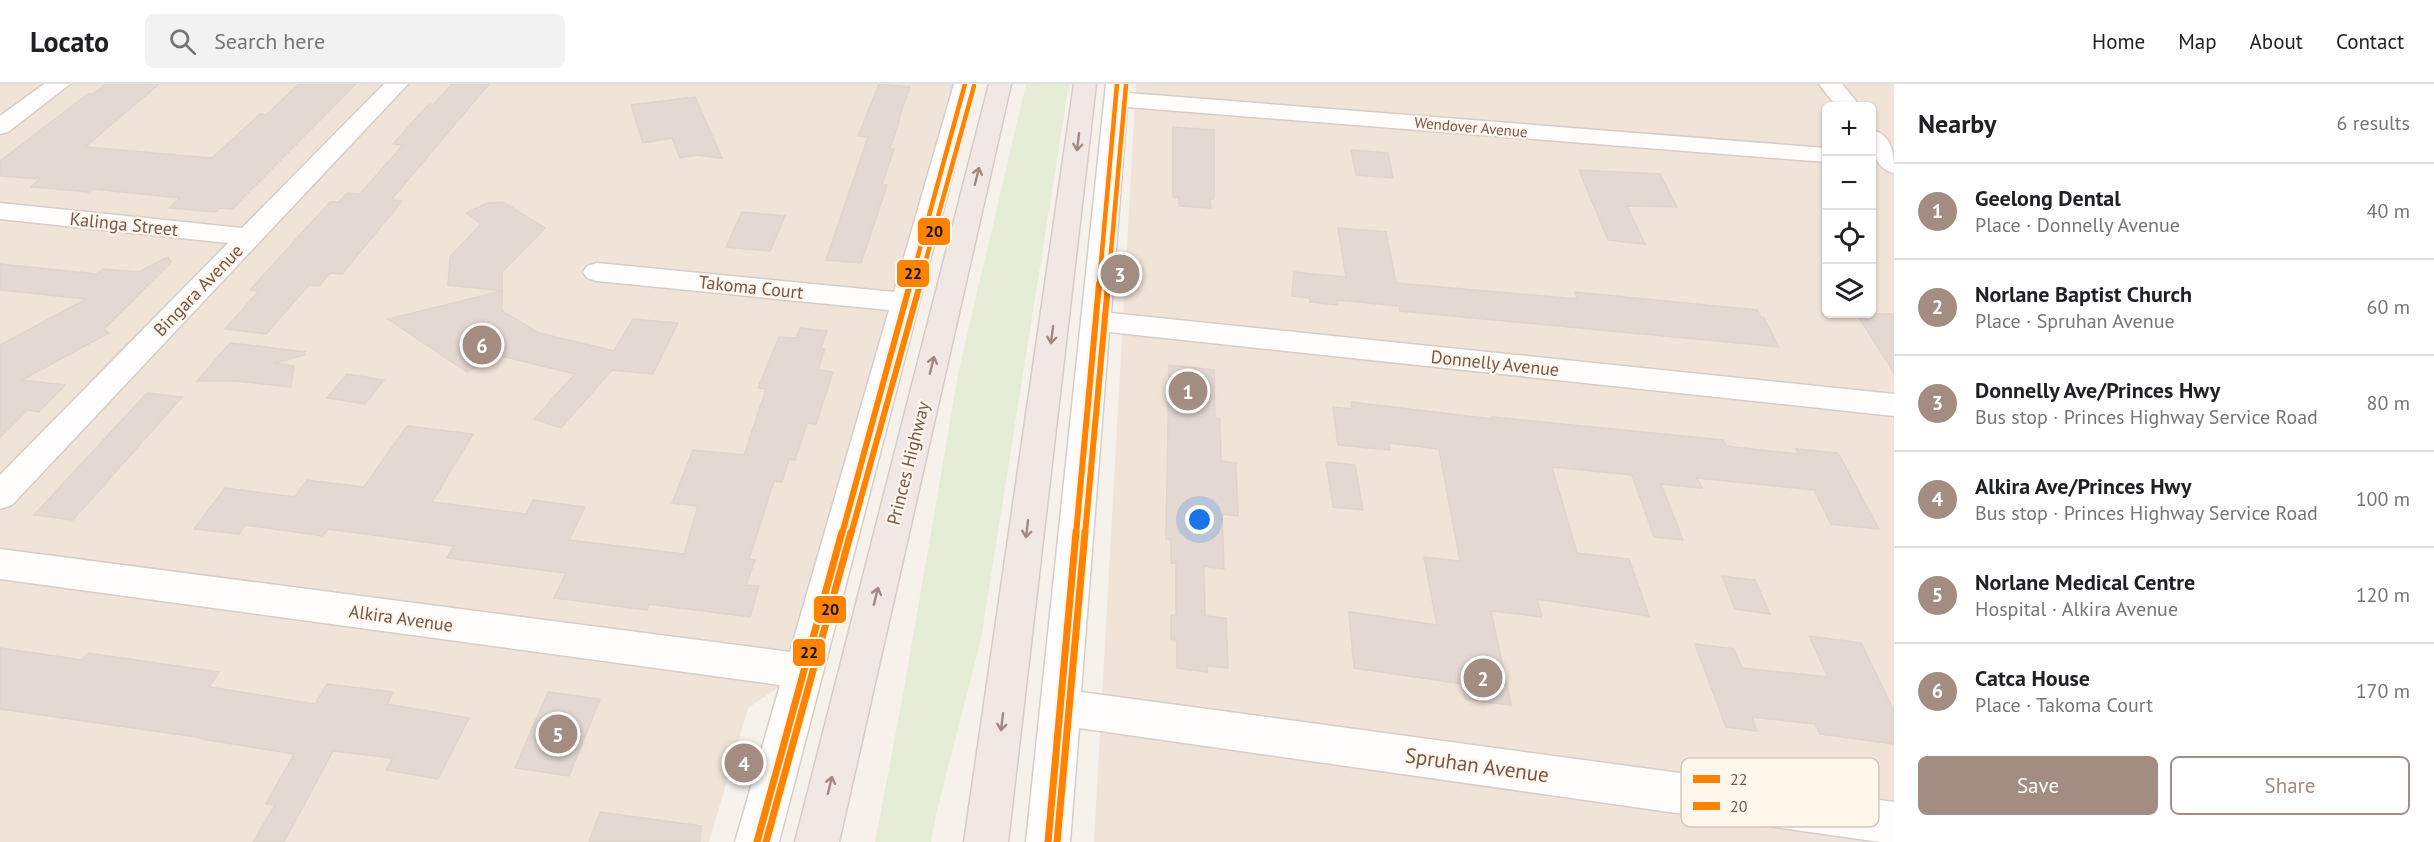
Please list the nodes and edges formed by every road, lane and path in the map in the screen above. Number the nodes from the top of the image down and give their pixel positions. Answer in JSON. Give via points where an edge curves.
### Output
{"nodes":[{"id":1,"x":59,"y":84,"type":"edge"},
{"id":2,"x":397,"y":84,"type":"edge"},
{"id":3,"x":965,"y":84,"type":"edge"},
{"id":4,"x":1000,"y":84,"type":"edge"},
{"id":5,"x":1085,"y":84,"type":"edge"},
{"id":6,"x":1830,"y":84,"type":"edge"},
{"id":7,"x":1116,"y":92,"type":"edge"},
{"id":8,"x":1845,"y":102,"type":"edge"},
{"id":9,"x":0,"y":127,"type":"edge"},
{"id":10,"x":1876,"y":143,"type":"edge"},
{"id":11,"x":1822,"y":155,"type":"edge"},
{"id":12,"x":1887,"y":161,"type":"edge"},
{"id":13,"x":0,"y":211,"type":"edge"},
{"id":14,"x":248,"y":237,"type":"junction"},
{"id":15,"x":597,"y":272,"type":"dead end"},
{"id":16,"x":905,"y":302,"type":"junction"},
{"id":17,"x":1096,"y":321,"type":"junction"},
{"id":18,"x":1894,"y":405,"type":"edge"},
{"id":19,"x":0,"y":496,"type":"edge"},
{"id":20,"x":0,"y":564,"type":"edge"},
{"id":21,"x":802,"y":671,"type":"junction"},
{"id":22,"x":1060,"y":707,"type":"junction"},
{"id":23,"x":1681,"y":793,"type":"edge"},
{"id":24,"x":1879,"y":821,"type":"edge"},
{"id":25,"x":1894,"y":823,"type":"edge"},
{"id":26,"x":757,"y":842,"type":"edge"},
{"id":27,"x":817,"y":842,"type":"edge"},
{"id":28,"x":986,"y":842,"type":"edge"},
{"id":29,"x":1048,"y":842,"type":"edge"}],
"edges":[{"from":1,"to":9,"type":"street"},
{"from":2,"to":14,"type":"street","name":"Bingara Avenue"},
{"from":3,"to":16,"type":"street"},
{"from":27,"to":4,"type":"highway","name":"Princes Highway","one_way":true},
{"from":5,"to":28,"type":"highway","one_way":true},
{"from":6,"to":8,"type":"street"},
{"from":7,"to":11,"type":"street","name":"Wendover Avenue"},
{"from":7,"to":17,"type":"street"},
{"from":10,"to":12,"type":"street"},
{"from":13,"to":14,"type":"street","name":"Kalinga Street"},
{"from":14,"to":19,"type":"street","name":"Bingara Avenue"},
{"from":15,"to":16,"type":"street","name":"Takoma Court"},
{"from":16,"to":21,"type":"street"},
{"from":17,"to":18,"type":"street","name":"Donnelly Avenue"},
{"from":17,"to":22,"type":"street"},
{"from":20,"to":21,"type":"street","name":"Alkira Avenue"},
{"from":21,"to":26,"type":"street"},
{"from":22,"to":23,"type":"street","name":"Spruhan Avenue"},
{"from":22,"to":29,"type":"street"},
{"from":24,"to":25,"type":"street","name":"Spruhan Avenue"}]}
